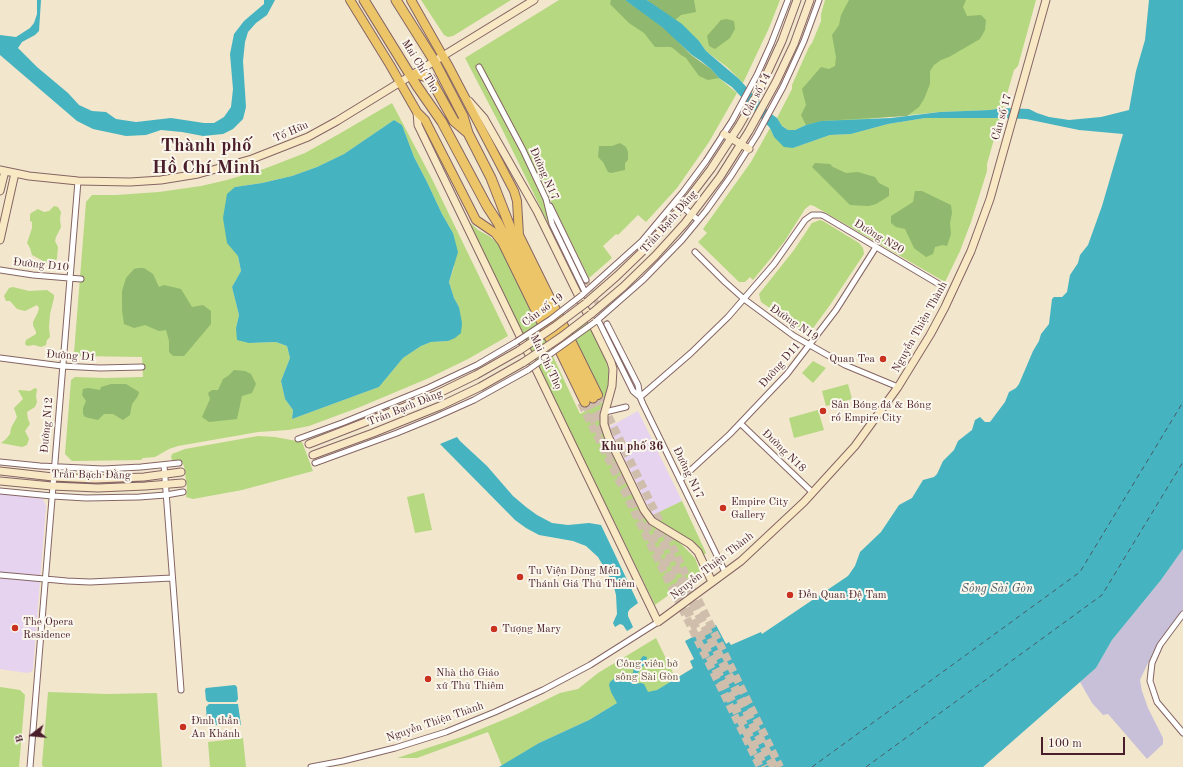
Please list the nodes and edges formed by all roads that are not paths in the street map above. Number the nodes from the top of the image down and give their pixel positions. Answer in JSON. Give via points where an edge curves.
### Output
{"nodes":[{"id":1,"x":350,"y":0,"type":"edge"},
{"id":2,"x":364,"y":0,"type":"edge"},
{"id":3,"x":396,"y":0,"type":"edge"},
{"id":4,"x":411,"y":0,"type":"edge"},
{"id":5,"x":534,"y":0,"type":"edge"},
{"id":6,"x":788,"y":0,"type":"edge"},
{"id":7,"x":797,"y":0,"type":"edge"},
{"id":8,"x":810,"y":0,"type":"edge"},
{"id":9,"x":819,"y":0,"type":"edge"},
{"id":10,"x":1046,"y":0,"type":"edge"},
{"id":11,"x":782,"y":16,"type":"junction"},
{"id":12,"x":791,"y":19,"type":"junction"},
{"id":13,"x":802,"y":23,"type":"junction"},
{"id":14,"x":809,"y":26,"type":"junction"},
{"id":15,"x":444,"y":57,"type":"junction"},
{"id":16,"x":435,"y":62,"type":"junction"},
{"id":17,"x":479,"y":67,"type":"dead end"},
{"id":18,"x":412,"y":76,"type":"junction"},
{"id":19,"x":401,"y":83,"type":"junction"},
{"id":20,"x":466,"y":98,"type":"junction"},
{"id":21,"x":417,"y":112,"type":"junction"},
{"id":22,"x":739,"y":126,"type":"joint"},
{"id":23,"x":750,"y":131,"type":"joint"},
{"id":24,"x":468,"y":133,"type":"junction"},
{"id":25,"x":724,"y":134,"type":"junction"},
{"id":26,"x":731,"y":138,"type":"junction"},
{"id":27,"x":741,"y":145,"type":"junction"},
{"id":28,"x":749,"y":149,"type":"junction"},
{"id":29,"x":999,"y":166,"type":"joint"},
{"id":30,"x":2,"y":170,"type":"edge"},
{"id":31,"x":15,"y":173,"type":"junction"},
{"id":32,"x":78,"y":181,"type":"junction"},
{"id":33,"x":0,"y":190,"type":"edge"},
{"id":34,"x":546,"y":199,"type":"junction"},
{"id":35,"x":676,"y":201,"type":"junction"},
{"id":36,"x":682,"y":207,"type":"junction"},
{"id":37,"x":691,"y":214,"type":"junction"},
{"id":38,"x":698,"y":220,"type":"junction"},
{"id":39,"x":0,"y":240,"type":"edge"},
{"id":40,"x":876,"y":247,"type":"junction"},
{"id":41,"x":695,"y":252,"type":"dead end"},
{"id":42,"x":0,"y":270,"type":"edge"},
{"id":43,"x":70,"y":278,"type":"junction"},
{"id":44,"x":80,"y":279,"type":"dead end"},
{"id":45,"x":586,"y":280,"type":"tunnel mouth"},
{"id":46,"x":942,"y":286,"type":"dead end"},
{"id":47,"x":583,"y":294,"type":"junction"},
{"id":48,"x":744,"y":299,"type":"junction"},
{"id":49,"x":586,"y":303,"type":"joint"},
{"id":50,"x":597,"y":321,"type":"junction"},
{"id":51,"x":607,"y":324,"type":"tunnel mouth"},
{"id":52,"x":810,"y":345,"type":"junction"},
{"id":53,"x":506,"y":348,"type":"junction"},
{"id":54,"x":520,"y":350,"type":"joint"},
{"id":55,"x":510,"y":356,"type":"junction"},
{"id":56,"x":0,"y":358,"type":"edge"},
{"id":57,"x":62,"y":366,"type":"junction"},
{"id":58,"x":142,"y":367,"type":"dead end"},
{"id":59,"x":516,"y":367,"type":"junction"},
{"id":60,"x":519,"y":375,"type":"junction"},
{"id":61,"x":898,"y":387,"type":"junction"},
{"id":62,"x":640,"y":397,"type":"junction"},
{"id":63,"x":404,"y":398,"type":"junction"},
{"id":64,"x":589,"y":400,"type":"junction"},
{"id":65,"x":407,"y":406,"type":"junction"},
{"id":66,"x":626,"y":407,"type":"dead end"},
{"id":67,"x":605,"y":412,"type":"junction"},
{"id":68,"x":412,"y":418,"type":"junction"},
{"id":69,"x":741,"y":424,"type":"junction"},
{"id":70,"x":415,"y":426,"type":"junction"},
{"id":71,"x":298,"y":438,"type":"dead end"},
{"id":72,"x":309,"y":444,"type":"dead end"},
{"id":73,"x":312,"y":455,"type":"dead end"},
{"id":74,"x":0,"y":462,"type":"edge"},
{"id":75,"x":179,"y":463,"type":"dead end"},
{"id":76,"x":315,"y":463,"type":"dead end"},
{"id":77,"x":164,"y":465,"type":"junction"},
{"id":78,"x":54,"y":467,"type":"junction"},
{"id":79,"x":0,"y":471,"type":"edge"},
{"id":80,"x":181,"y":472,"type":"dead end"},
{"id":81,"x":164,"y":474,"type":"junction"},
{"id":82,"x":53,"y":477,"type":"junction"},
{"id":83,"x":680,"y":480,"type":"junction"},
{"id":84,"x":0,"y":481,"type":"edge"},
{"id":85,"x":182,"y":483,"type":"dead end"},
{"id":86,"x":165,"y":485,"type":"junction"},
{"id":87,"x":52,"y":486,"type":"junction"},
{"id":88,"x":0,"y":491,"type":"edge"},
{"id":89,"x":183,"y":492,"type":"dead end"},
{"id":90,"x":813,"y":493,"type":"junction"},
{"id":91,"x":166,"y":495,"type":"junction"},
{"id":92,"x":52,"y":496,"type":"junction"},
{"id":93,"x":725,"y":572,"type":"junction"},
{"id":94,"x":0,"y":575,"type":"edge"},
{"id":95,"x":172,"y":578,"type":"junction"},
{"id":96,"x":45,"y":580,"type":"junction"},
{"id":97,"x":712,"y":582,"type":"junction"},
{"id":98,"x":1183,"y":614,"type":"edge"},
{"id":99,"x":658,"y":622,"type":"junction"},
{"id":100,"x":181,"y":690,"type":"dead end"},
{"id":101,"x":1183,"y":733,"type":"edge"},
{"id":102,"x":30,"y":767,"type":"edge"},
{"id":103,"x":311,"y":767,"type":"edge"}],
"edges":[{"from":1,"to":19,"type":"main road","name":"Mai Chí Thọ"},
{"from":2,"to":18,"type":"highway","name":"Mai Chí Thọ"},
{"from":3,"to":16,"type":"highway","name":"Mai Chí Thọ"},
{"from":4,"to":15,"type":"main road"},
{"from":5,"to":15,"type":"street","name":"Tố Hữu"},
{"from":6,"to":11,"type":"street","name":"Cầu số 14"},
{"from":7,"to":12,"type":"street"},
{"from":8,"to":13,"type":"street"},
{"from":9,"to":14,"type":"street","name":"Cầu số 14"},
{"from":10,"to":29,"type":"street","name":"Cầu số 17"},
{"from":11,"to":12,"type":"street"},
{"from":11,"to":25,"type":"street","name":"Cầu số 14","via":[[765,58]]},
{"from":12,"to":22,"type":"street","name":"Cầu số 14","via":[[773,62]]},
{"from":13,"to":14,"type":"street"},
{"from":13,"to":23,"type":"street","name":"Cầu số 14","via":[[783,68]]},
{"from":14,"to":28,"type":"street","name":"Cầu số 14","via":[[791,72]]},
{"from":15,"to":16,"type":"street","name":"Tố Hữu"},
{"from":15,"to":20,"type":"main road"},
{"from":16,"to":18,"type":"street","name":"Tố Hữu"},
{"from":16,"to":24,"type":"highway","name":"Mai Chí Thọ","via":[[463,116]]},
{"from":17,"to":34,"type":"street","name":"Đường N17"},
{"from":18,"to":19,"type":"street","name":"Tố Hữu"},
{"from":18,"to":24,"type":"highway","via":[[417,74],[430,78],[454,121]]},
{"from":18,"to":64,"type":"highway","name":"Mai Chí Thọ","via":[[442,122],[498,223]]},
{"from":19,"to":21,"type":"main road","name":"Mai Chí Thọ"},
{"from":19,"to":32,"type":"street","name":"Tố Hữu","via":[[308,137],[233,165],[161,180]]},
{"from":20,"to":64,"type":"main road","via":[[514,191],[519,235]]},
{"from":20,"to":67,"type":"street","via":[[484,118],[533,205],[611,362],[612,386]]},
{"from":21,"to":64,"type":"main road","name":"Mai Chí Thọ","via":[[425,120],[476,220],[495,233],[502,242]]},
{"from":21,"to":99,"type":"street","name":"Mai Chí Thọ","via":[[418,125]]},
{"from":22,"to":26,"type":"street","name":"Trần Bạch Đằng"},
{"from":23,"to":27,"type":"street","name":"Trần Bạch Đằng"},
{"from":24,"to":64,"type":"highway","name":"Mai Chí Thọ","via":[[491,178],[514,237]]},
{"from":25,"to":26,"type":"street"},
{"from":25,"to":35,"type":"street","name":"Cầu số 14"},
{"from":26,"to":27,"type":"street"},
{"from":26,"to":36,"type":"street","name":"Trần Bạch Đằng"},
{"from":27,"to":28,"type":"street"},
{"from":27,"to":37,"type":"street","name":"Trần Bạch Đằng"},
{"from":28,"to":38,"type":"street","name":"Cầu số 14"},
{"from":29,"to":61,"type":"street","name":"Nguyễn Thiện Thành","via":[[965,266],[934,328]]},
{"from":30,"to":31,"type":"street","name":"Tố Hữu"},
{"from":30,"to":33,"type":"street"},
{"from":31,"to":32,"type":"street","name":"Tố Hữu"},
{"from":31,"to":39,"type":"street"},
{"from":32,"to":43,"type":"street","name":"Đường N12"},
{"from":34,"to":45,"type":"street"},
{"from":34,"to":47,"type":"street","name":"Đường N17","via":[[552,224]]},
{"from":35,"to":36,"type":"street"},
{"from":35,"to":47,"type":"street","name":"Cầu số 19","via":[[638,244]]},
{"from":36,"to":37,"type":"street"},
{"from":36,"to":49,"type":"street","name":"Trần Bạch Đằng","via":[[637,257]]},
{"from":37,"to":38,"type":"street"},
{"from":37,"to":59,"type":"street","name":"Trần Bạch Đằng","bridge":true,"via":[[650,262],[623,287],[561,337]]},
{"from":38,"to":50,"type":"street","name":"Cầu số 14","via":[[644,279]]},
{"from":40,"to":46,"type":"street","name":"Đường N20"},
{"from":40,"to":48,"type":"street","name":"Đường N20","via":[[821,215],[812,215],[805,220],[774,264]]},
{"from":40,"to":52,"type":"street","name":"Đường D11","via":[[850,290]]},
{"from":41,"to":48,"type":"street","name":"Đường N19"},
{"from":42,"to":43,"type":"street","name":"Đường D10"},
{"from":43,"to":44,"type":"street","name":"Đường D10"},
{"from":43,"to":57,"type":"street","name":"Đường N12"},
{"from":47,"to":53,"type":"street","name":"Cầu số 19","bridge":true,"via":[[551,319]]},
{"from":48,"to":52,"type":"street","name":"Đường N19","via":[[776,324]]},
{"from":48,"to":62,"type":"street","via":[[691,354]]},
{"from":49,"to":54,"type":"street","name":"Cầu số 19","bridge":true},
{"from":50,"to":60,"type":"street","bridge":true},
{"from":50,"to":62,"type":"street","name":"Đường N17","via":[[633,391]]},
{"from":51,"to":62,"type":"street","via":[[638,385]]},
{"from":52,"to":61,"type":"street","name":"Đường N19","via":[[845,365]]},
{"from":52,"to":69,"type":"street","name":"Đường D11"},
{"from":53,"to":55,"type":"street"},
{"from":53,"to":63,"type":"street","name":"Cầu số 19","via":[[452,378]]},
{"from":54,"to":55,"type":"street","name":"Trần Bạch Đằng"},
{"from":55,"to":65,"type":"street","name":"Trần Bạch Đằng","via":[[457,384]]},
{"from":56,"to":57,"type":"street","name":"Đường D1"},
{"from":57,"to":58,"type":"street","name":"Đường D1"},
{"from":57,"to":78,"type":"street","name":"Đường N12"},
{"from":59,"to":60,"type":"street"},
{"from":59,"to":68,"type":"street","name":"Trần Bạch Đằng","via":[[468,393]]},
{"from":60,"to":70,"type":"street","via":[[474,400]]},
{"from":61,"to":90,"type":"street","name":"Nguyễn Thiện Thành","via":[[855,446]]},
{"from":62,"to":83,"type":"street","name":"Đường N17"},
{"from":63,"to":65,"type":"street"},
{"from":63,"to":71,"type":"street","name":"Cầu số 19"},
{"from":65,"to":72,"type":"street","name":"Trần Bạch Đằng"},
{"from":66,"to":67,"type":"street"},
{"from":67,"to":97,"type":"street","via":[[606,430],[644,510],[659,525],[690,544],[698,552]]},
{"from":68,"to":70,"type":"street"},
{"from":68,"to":73,"type":"street","name":"Trần Bạch Đằng"},
{"from":69,"to":83,"type":"street","name":"Đường D11"},
{"from":69,"to":90,"type":"street","name":"Đường N18"},
{"from":70,"to":76,"type":"street"},
{"from":74,"to":78,"type":"street"},
{"from":75,"to":77,"type":"street"},
{"from":77,"to":78,"type":"street","via":[[115,469]]},
{"from":77,"to":81,"type":"street"},
{"from":78,"to":82,"type":"street","name":"Đường N12"},
{"from":79,"to":82,"type":"street","name":"Trần Bạch Đằng"},
{"from":80,"to":81,"type":"street","name":"Trần Bạch Đằng"},
{"from":81,"to":82,"type":"street","name":"Trần Bạch Đằng","via":[[110,478]]},
{"from":81,"to":86,"type":"street"},
{"from":82,"to":87,"type":"street","name":"Đường N12"},
{"from":83,"to":93,"type":"street","name":"Đường N17"},
{"from":84,"to":87,"type":"street","name":"Trần Bạch Đằng"},
{"from":85,"to":86,"type":"street","name":"Trần Bạch Đằng"},
{"from":86,"to":87,"type":"street","name":"Trần Bạch Đằng","via":[[110,488]]},
{"from":86,"to":91,"type":"street"},
{"from":87,"to":92,"type":"street","name":"Đường N12"},
{"from":88,"to":92,"type":"street"},
{"from":89,"to":91,"type":"street"},
{"from":90,"to":93,"type":"street","name":"Nguyễn Thiện Thành","via":[[759,545]]},
{"from":91,"to":92,"type":"street","via":[[112,498]]},
{"from":91,"to":95,"type":"street"},
{"from":92,"to":96,"type":"street","name":"Đường N12"},
{"from":93,"to":97,"type":"street","name":"Nguyễn Thiện Thành"},
{"from":94,"to":96,"type":"street"},
{"from":95,"to":96,"type":"street","via":[[90,582]]},
{"from":95,"to":100,"type":"street"},
{"from":96,"to":102,"type":"street","name":"Đường N12"},
{"from":97,"to":99,"type":"street","name":"Nguyễn Thiện Thành"},
{"from":98,"to":101,"type":"street","via":[[1160,645],[1152,663],[1150,681],[1157,702]]},
{"from":99,"to":103,"type":"street","name":"Nguyễn Thiện Thành","via":[[590,665],[544,690],[495,712],[446,732],[395,748],[343,762]]}]}
